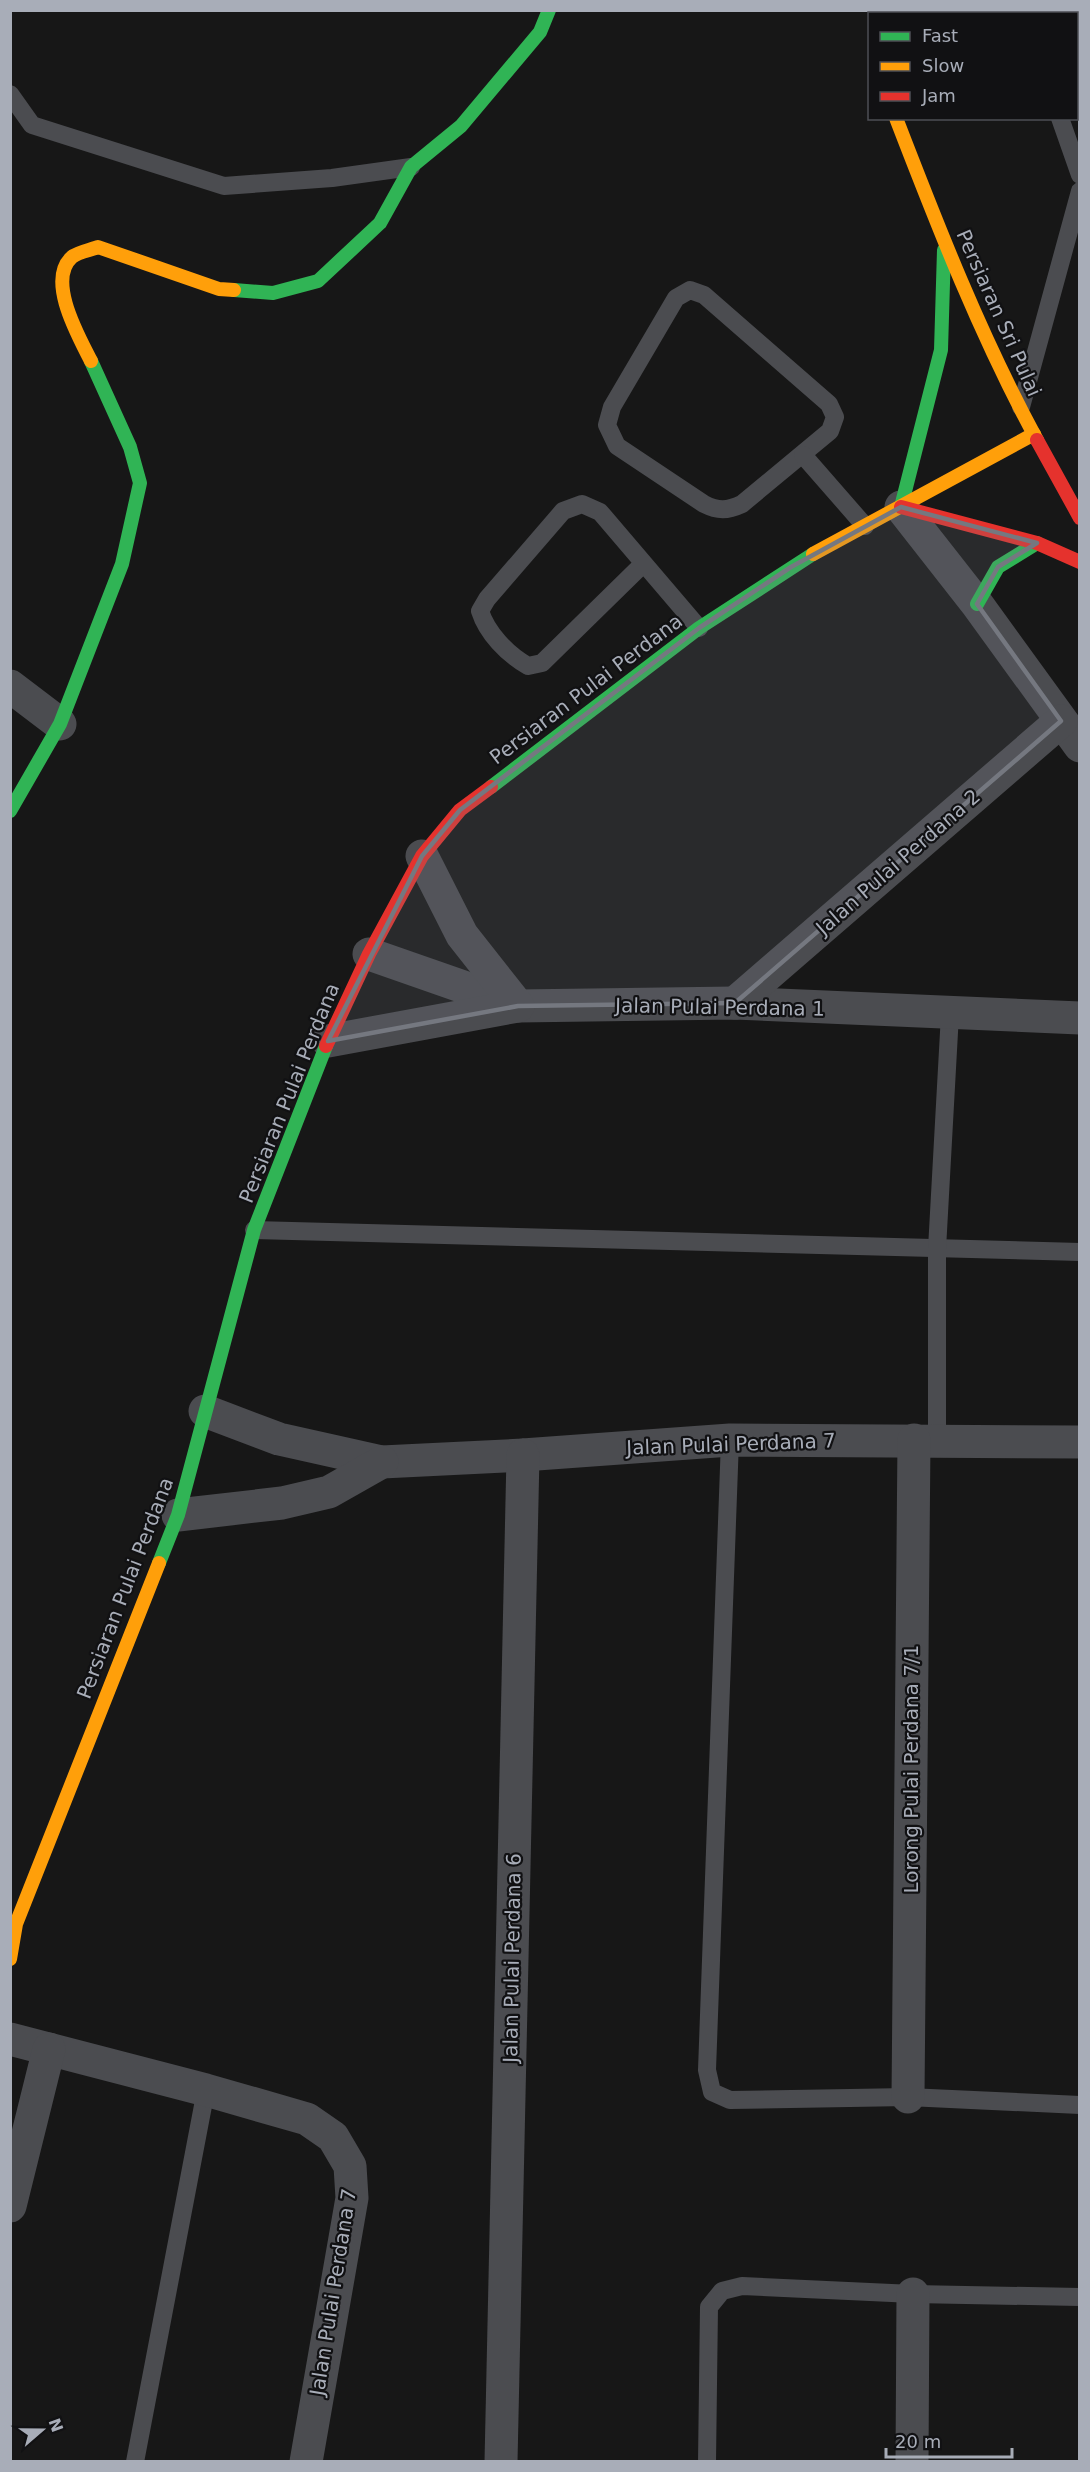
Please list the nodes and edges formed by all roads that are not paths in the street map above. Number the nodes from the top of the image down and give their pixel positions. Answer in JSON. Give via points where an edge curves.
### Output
{"nodes":[{"id":1,"x":549,"y":10,"type":"edge"},
{"id":2,"x":10,"y":93,"type":"edge"},
{"id":3,"x":897,"y":120,"type":"edge"},
{"id":4,"x":1061,"y":120,"type":"edge"},
{"id":5,"x":411,"y":166,"type":"junction"},
{"id":6,"x":1080,"y":175,"type":"edge"},
{"id":7,"x":1080,"y":191,"type":"edge"},
{"id":8,"x":944,"y":242,"type":"junction"},
{"id":9,"x":1020,"y":408,"type":"junction"},
{"id":10,"x":1034,"y":434,"type":"junction"},
{"id":11,"x":803,"y":455,"type":"junction"},
{"id":12,"x":901,"y":507,"type":"junction"},
{"id":13,"x":1080,"y":518,"type":"edge"},
{"id":14,"x":865,"y":526,"type":"junction"},
{"id":15,"x":1037,"y":543,"type":"junction"},
{"id":16,"x":1080,"y":562,"type":"edge"},
{"id":17,"x":643,"y":564,"type":"junction"},
{"id":18,"x":977,"y":604,"type":"junction"},
{"id":19,"x":699,"y":628,"type":"junction"},
{"id":20,"x":10,"y":686,"type":"edge"},
{"id":21,"x":60,"y":724,"type":"junction"},
{"id":22,"x":1070,"y":734,"type":"edge"},
{"id":23,"x":10,"y":811,"type":"edge"},
{"id":24,"x":422,"y":856,"type":"junction"},
{"id":25,"x":369,"y":954,"type":"junction"},
{"id":26,"x":735,"y":1003,"type":"junction"},
{"id":27,"x":518,"y":1006,"type":"junction"},
{"id":28,"x":950,"y":1014,"type":"junction"},
{"id":29,"x":1080,"y":1018,"type":"edge"},
{"id":30,"x":328,"y":1041,"type":"junction"},
{"id":31,"x":254,"y":1230,"type":"junction"},
{"id":32,"x":937,"y":1249,"type":"junction"},
{"id":33,"x":1080,"y":1252,"type":"edge"},
{"id":34,"x":205,"y":1410,"type":"junction"},
{"id":35,"x":730,"y":1440,"type":"junction"},
{"id":36,"x":925,"y":1440,"type":"junction"},
{"id":37,"x":1080,"y":1442,"type":"edge"},
{"id":38,"x":523,"y":1455,"type":"junction"},
{"id":39,"x":382,"y":1462,"type":"junction"},
{"id":40,"x":178,"y":1515,"type":"junction"},
{"id":41,"x":10,"y":1959,"type":"edge"},
{"id":42,"x":10,"y":2039,"type":"edge"},
{"id":43,"x":49,"y":2049,"type":"junction"},
{"id":44,"x":206,"y":2090,"type":"junction"},
{"id":45,"x":908,"y":2097,"type":"junction"},
{"id":46,"x":1080,"y":2105,"type":"edge"},
{"id":47,"x":10,"y":2206,"type":"edge"},
{"id":48,"x":914,"y":2294,"type":"junction"},
{"id":49,"x":1080,"y":2297,"type":"edge"},
{"id":50,"x":135,"y":2462,"type":"edge"},
{"id":51,"x":306,"y":2462,"type":"edge"},
{"id":52,"x":501,"y":2462,"type":"edge"},
{"id":53,"x":706,"y":2462,"type":"edge"},
{"id":54,"x":912,"y":2462,"type":"edge"}],
"edges":[{"from":1,"to":5,"type":"street","via":[[540,32],[461,126]]},
{"from":2,"to":5,"type":"lane","via":[[32,125],[224,186],[332,178]]},
{"from":3,"to":8,"type":"street","name":"Persiaran Sri Pulai"},
{"from":4,"to":6,"type":"lane"},
{"from":5,"to":21,"type":"street","via":[[380,222],[318,281],[273,293],[219,289],[98,247],[72,257],[63,273],[65,307],[113,407],[140,483],[122,564]]},
{"from":7,"to":9,"type":"lane"},
{"from":8,"to":9,"type":"street","name":"Persiaran Sri Pulai"},
{"from":8,"to":12,"type":"street","via":[[941,350]]},
{"from":9,"to":10,"type":"street","name":"Persiaran Sri Pulai"},
{"from":10,"to":12,"type":"street","name":"Persiaran Pulai Perdana"},
{"from":10,"to":13,"type":"street","name":"Persiaran Sri Pulai"},
{"from":11,"to":11,"type":"lane","via":[[830,431],[835,417],[830,404],[704,295],[690,290],[676,298],[612,407],[607,425],[617,446],[716,510],[730,510],[742,504]]},
{"from":11,"to":14,"type":"lane"},
{"from":12,"to":14,"type":"street","name":"Persiaran Pulai Perdana"},
{"from":12,"to":15,"type":"street"},
{"from":12,"to":18,"type":"street"},
{"from":14,"to":19,"type":"street","name":"Persiaran Pulai Perdana","via":[[791,567]]},
{"from":15,"to":16,"type":"street"},
{"from":15,"to":18,"type":"street","via":[[998,567]]},
{"from":17,"to":17,"type":"lane","via":[[542,663],[528,666],[516,659],[484,625],[480,610],[563,511],[582,504],[600,512]]},
{"from":17,"to":19,"type":"lane"},
{"from":18,"to":22,"type":"street"},
{"from":19,"to":24,"type":"street","name":"Persiaran Pulai Perdana","via":[[460,810]]},
{"from":20,"to":21,"type":"street"},
{"from":21,"to":23,"type":"street"},
{"from":22,"to":26,"type":"street","name":"Jalan Pulai Perdana 2"},
{"from":24,"to":25,"type":"street","name":"Persiaran Pulai Perdana"},
{"from":24,"to":27,"type":"street","via":[[462,935]]},
{"from":25,"to":27,"type":"street","name":"Jalan Pulai Perdana 1"},
{"from":25,"to":30,"type":"street","name":"Persiaran Pulai Perdana"},
{"from":26,"to":27,"type":"street","name":"Jalan Pulai Perdana 1"},
{"from":26,"to":28,"type":"street","name":"Jalan Pulai Perdana 1"},
{"from":27,"to":30,"type":"street"},
{"from":28,"to":29,"type":"street","name":"Jalan Pulai Perdana 1"},
{"from":28,"to":32,"type":"lane"},
{"from":30,"to":31,"type":"street","name":"Persiaran Pulai Perdana"},
{"from":31,"to":32,"type":"lane"},
{"from":31,"to":34,"type":"street","name":"Persiaran Pulai Perdana"},
{"from":32,"to":33,"type":"lane"},
{"from":32,"to":36,"type":"lane"},
{"from":34,"to":39,"type":"street","name":"Jalan Pulai Perdana 7","via":[[279,1439]]},
{"from":34,"to":40,"type":"street","name":"Persiaran Pulai Perdana"},
{"from":35,"to":36,"type":"street","name":"Jalan Pulai Perdana 7"},
{"from":35,"to":38,"type":"street","name":"Jalan Pulai Perdana 7"},
{"from":35,"to":45,"type":"lane","via":[[707,2058],[712,2092],[730,2100]]},
{"from":36,"to":37,"type":"street","name":"Jalan Pulai Perdana 7"},
{"from":36,"to":45,"type":"street","name":"Lorong Pulai Perdana 7/1"},
{"from":38,"to":39,"type":"street","name":"Jalan Pulai Perdana 7"},
{"from":38,"to":52,"type":"street","name":"Jalan Pulai Perdana 6"},
{"from":39,"to":40,"type":"street","name":"Jalan Pulai Perdana 7","via":[[329,1491],[282,1503]]},
{"from":40,"to":41,"type":"street","name":"Persiaran Pulai Perdana","via":[[16,1924]]},
{"from":42,"to":43,"type":"street","name":"Jalan Pulai Perdana 7"},
{"from":43,"to":44,"type":"street","name":"Jalan Pulai Perdana 7"},
{"from":43,"to":47,"type":"street"},
{"from":44,"to":50,"type":"lane"},
{"from":44,"to":51,"type":"street","name":"Jalan Pulai Perdana 7","via":[[307,2119],[333,2137],[350,2166],[352,2198]]},
{"from":45,"to":46,"type":"lane"},
{"from":48,"to":49,"type":"lane"},
{"from":48,"to":53,"type":"lane","via":[[742,2286],[722,2291],[709,2307]]},
{"from":48,"to":54,"type":"street"}]}
